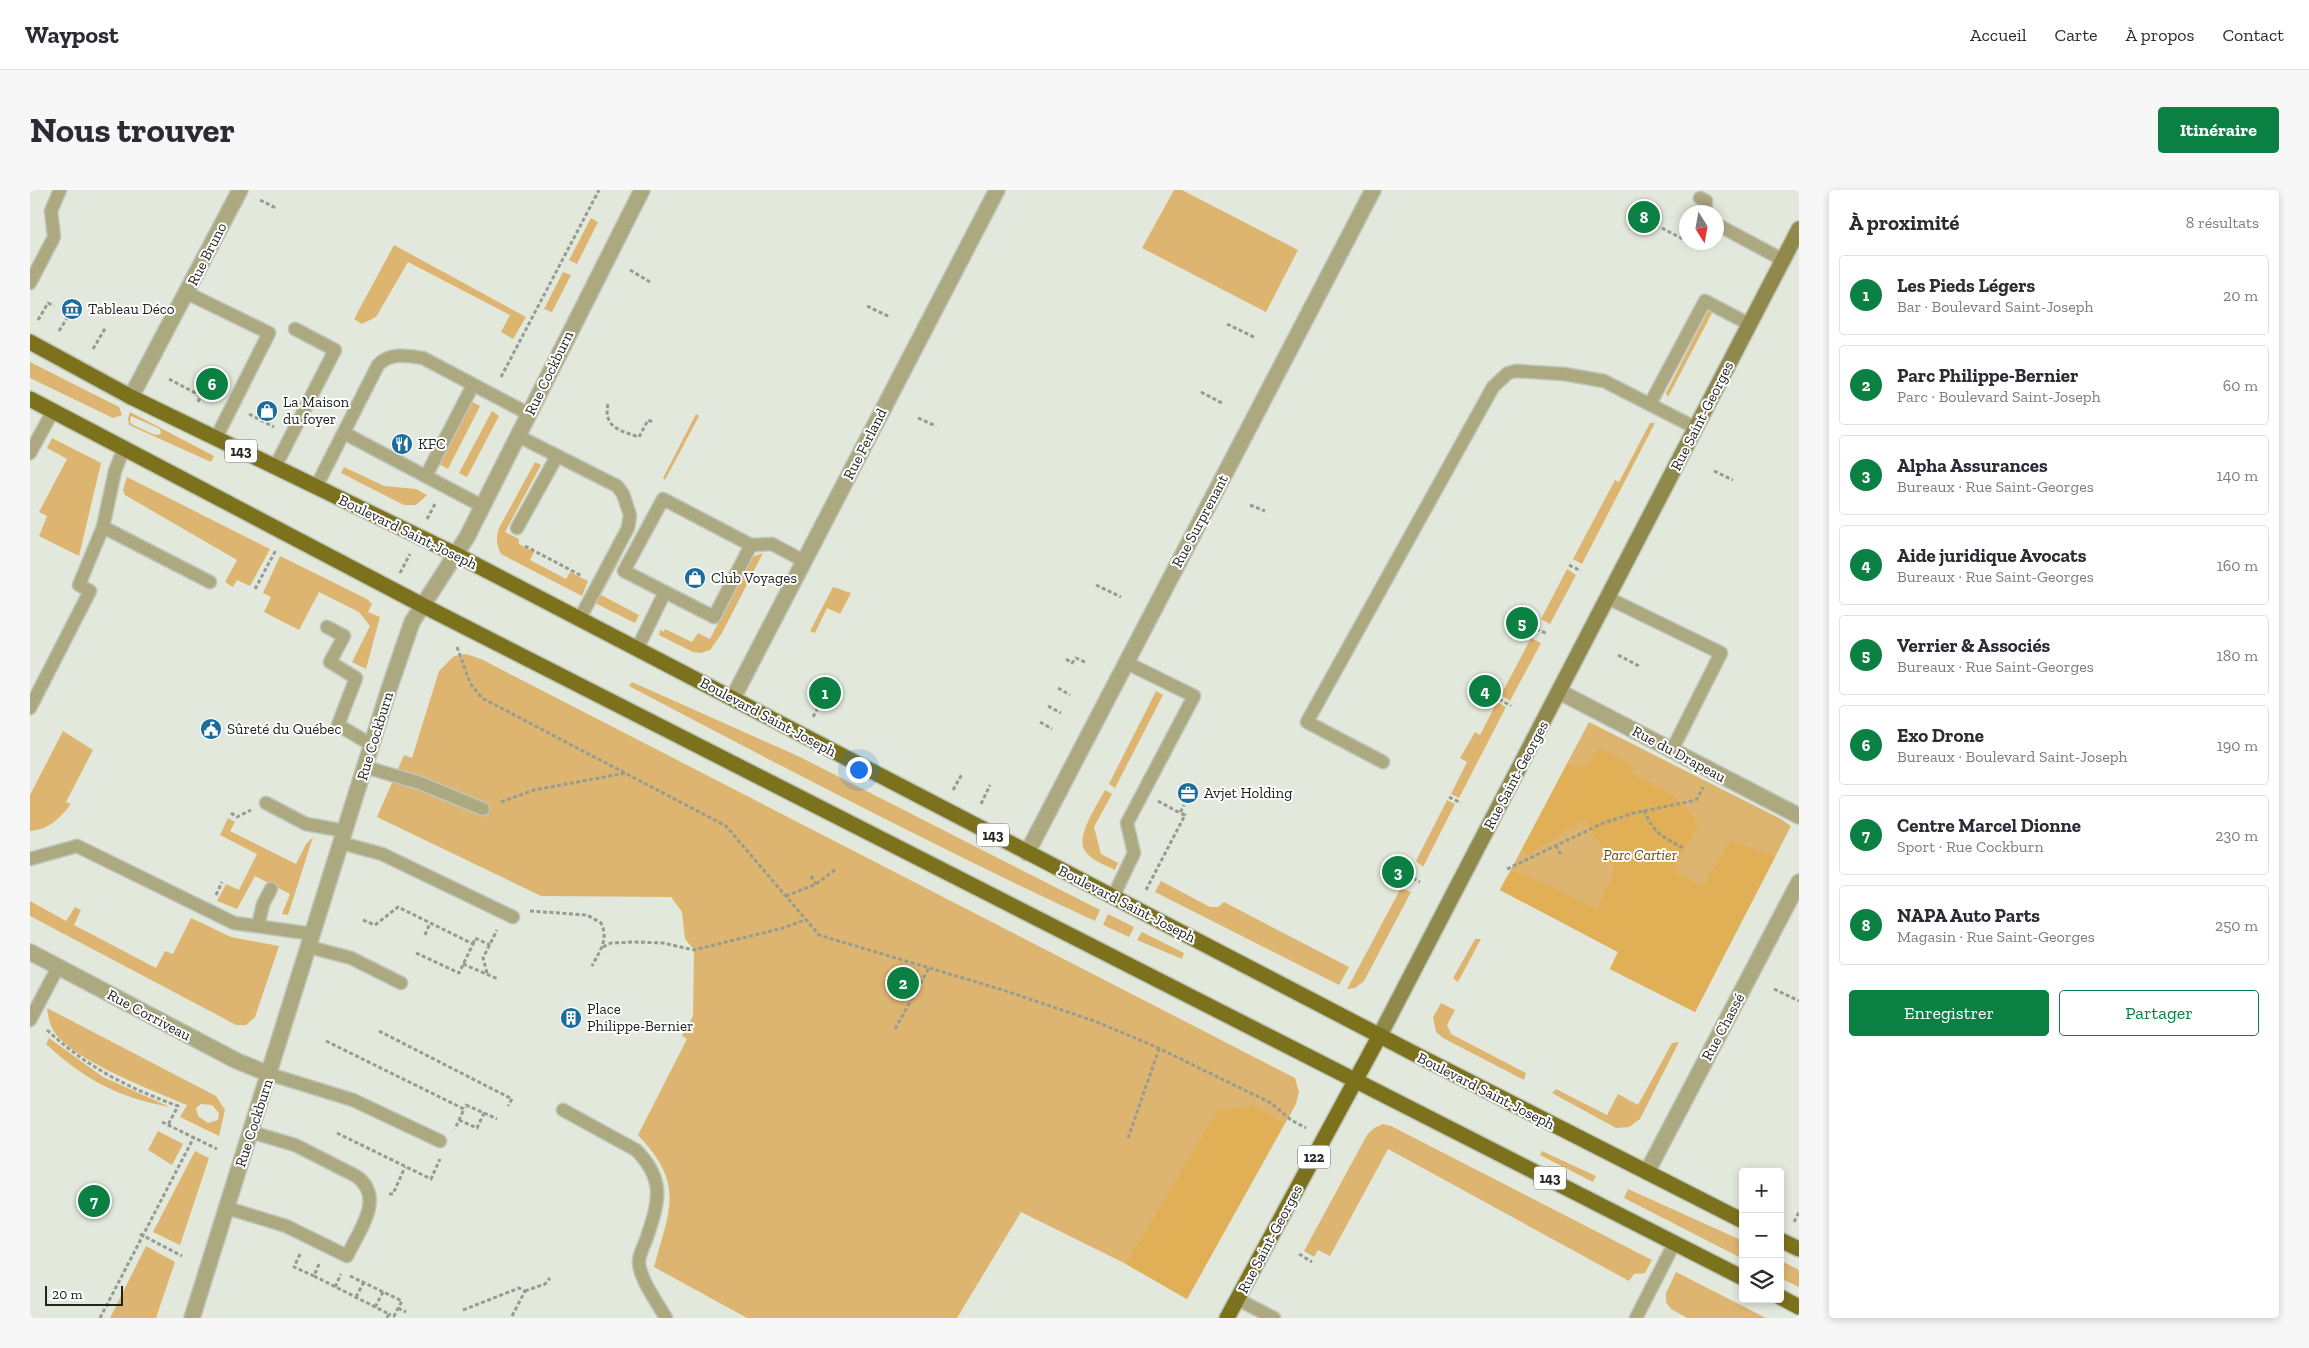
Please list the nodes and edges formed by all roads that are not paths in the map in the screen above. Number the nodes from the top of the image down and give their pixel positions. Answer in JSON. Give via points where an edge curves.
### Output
{"nodes":[{"id":1,"x":60,"y":190,"type":"edge"},
{"id":2,"x":240,"y":190,"type":"edge"},
{"id":3,"x":642,"y":190,"type":"edge"},
{"id":4,"x":997,"y":190,"type":"edge"},
{"id":5,"x":1373,"y":190,"type":"edge"},
{"id":6,"x":1700,"y":198,"type":"dead end"},
{"id":7,"x":1706,"y":205,"type":"edge"},
{"id":8,"x":1724,"y":228,"type":"edge"},
{"id":9,"x":1799,"y":229,"type":"edge"},
{"id":10,"x":1783,"y":260,"type":"junction"},
{"id":11,"x":30,"y":284,"type":"edge"},
{"id":12,"x":187,"y":293,"type":"junction"},
{"id":13,"x":1749,"y":324,"type":"junction"},
{"id":14,"x":295,"y":329,"type":"dead end"},
{"id":15,"x":30,"y":342,"type":"edge"},
{"id":16,"x":473,"y":385,"type":"junction"},
{"id":17,"x":131,"y":397,"type":"junction"},
{"id":18,"x":30,"y":399,"type":"edge"},
{"id":19,"x":1650,"y":404,"type":"junction"},
{"id":20,"x":53,"y":411,"type":"junction"},
{"id":21,"x":528,"y":414,"type":"junction"},
{"id":22,"x":1696,"y":428,"type":"junction"},
{"id":23,"x":344,"y":432,"type":"junction"},
{"id":24,"x":518,"y":436,"type":"junction"},
{"id":25,"x":216,"y":438,"type":"junction"},
{"id":26,"x":124,"y":448,"type":"junction"},
{"id":27,"x":30,"y":453,"type":"edge"},
{"id":28,"x":557,"y":456,"type":"junction"},
{"id":29,"x":275,"y":467,"type":"junction"},
{"id":30,"x":426,"y":476,"type":"junction"},
{"id":31,"x":316,"y":487,"type":"junction"},
{"id":32,"x":482,"y":506,"type":"junction"},
{"id":33,"x":104,"y":527,"type":"junction"},
{"id":34,"x":517,"y":528,"type":"dead end"},
{"id":35,"x":750,"y":545,"type":"junction"},
{"id":36,"x":455,"y":554,"type":"junction"},
{"id":37,"x":804,"y":561,"type":"junction"},
{"id":38,"x":210,"y":582,"type":"dead end"},
{"id":39,"x":665,"y":592,"type":"junction"},
{"id":40,"x":1608,"y":598,"type":"junction"},
{"id":41,"x":422,"y":605,"type":"junction"},
{"id":42,"x":579,"y":620,"type":"junction"},
{"id":43,"x":326,"y":627,"type":"dead end"},
{"id":44,"x":637,"y":649,"type":"junction"},
{"id":45,"x":1127,"y":663,"type":"junction"},
{"id":46,"x":1560,"y":692,"type":"junction"},
{"id":47,"x":733,"y":698,"type":"junction"},
{"id":48,"x":30,"y":708,"type":"edge"},
{"id":49,"x":372,"y":744,"type":"junction"},
{"id":50,"x":1672,"y":750,"type":"junction"},
{"id":51,"x":1383,"y":762,"type":"dead end"},
{"id":52,"x":364,"y":767,"type":"junction"},
{"id":53,"x":266,"y":803,"type":"dead end"},
{"id":54,"x":483,"y":809,"type":"dead end"},
{"id":55,"x":1799,"y":816,"type":"edge"},
{"id":56,"x":343,"y":837,"type":"junction"},
{"id":57,"x":1028,"y":853,"type":"junction"},
{"id":58,"x":30,"y":859,"type":"edge"},
{"id":59,"x":1799,"y":882,"type":"edge"},
{"id":60,"x":271,"y":889,"type":"dead end"},
{"id":61,"x":1113,"y":897,"type":"junction"},
{"id":62,"x":513,"y":918,"type":"dead end"},
{"id":63,"x":258,"y":926,"type":"junction"},
{"id":64,"x":311,"y":940,"type":"junction"},
{"id":65,"x":30,"y":952,"type":"edge"},
{"id":66,"x":58,"y":967,"type":"junction"},
{"id":67,"x":401,"y":983,"type":"dead end"},
{"id":68,"x":30,"y":1020,"type":"edge"},
{"id":69,"x":1380,"y":1035,"type":"junction"},
{"id":70,"x":269,"y":1074,"type":"junction"},
{"id":71,"x":1357,"y":1079,"type":"junction"},
{"id":72,"x":563,"y":1110,"type":"dead end"},
{"id":73,"x":251,"y":1132,"type":"junction"},
{"id":74,"x":440,"y":1141,"type":"dead end"},
{"id":75,"x":1647,"y":1172,"type":"junction"},
{"id":76,"x":227,"y":1208,"type":"junction"},
{"id":77,"x":1739,"y":1219,"type":"edge"},
{"id":78,"x":1674,"y":1242,"type":"junction"},
{"id":79,"x":1784,"y":1242,"type":"edge"},
{"id":80,"x":1799,"y":1249,"type":"edge"},
{"id":81,"x":1739,"y":1276,"type":"edge"},
{"id":82,"x":1237,"y":1299,"type":"junction"},
{"id":83,"x":1784,"y":1299,"type":"edge"},
{"id":84,"x":1799,"y":1306,"type":"edge"},
{"id":85,"x":192,"y":1318,"type":"edge"},
{"id":86,"x":666,"y":1318,"type":"edge"},
{"id":87,"x":1227,"y":1318,"type":"edge"},
{"id":88,"x":1274,"y":1318,"type":"edge"},
{"id":89,"x":1636,"y":1318,"type":"edge"}],
"edges":[{"from":1,"to":11,"type":"lane","via":[[51,211],[54,237]]},
{"from":2,"to":12,"type":"street","name":"Rue Bruno"},
{"from":3,"to":21,"type":"street","name":"Rue Cockburn"},
{"from":4,"to":37,"type":"street","name":"Rue Ferland"},
{"from":5,"to":45,"type":"street","name":"Rue Surprenant"},
{"from":6,"to":7,"type":"lane"},
{"from":8,"to":10,"type":"lane"},
{"from":9,"to":10,"type":"street","name":"Rue Saint-Georges"},
{"from":10,"to":13,"type":"street","name":"Rue Saint-Georges"},
{"from":12,"to":17,"type":"street","name":"Rue Bruno"},
{"from":12,"to":25,"type":"lane","via":[[269,333]]},
{"from":13,"to":19,"type":"lane","via":[[1705,301]]},
{"from":13,"to":22,"type":"street","name":"Rue Saint-Georges"},
{"from":14,"to":29,"type":"lane","via":[[335,350]]},
{"from":15,"to":17,"type":"main road","name":"Boulevard Saint-Joseph","number":"143"},
{"from":16,"to":21,"type":"lane"},
{"from":16,"to":23,"type":"lane","via":[[423,358],[385,358],[378,365]]},
{"from":16,"to":30,"type":"lane"},
{"from":17,"to":25,"type":"main road","name":"Boulevard Saint-Joseph","number":"143"},
{"from":18,"to":20,"type":"main road","number":"143"},
{"from":19,"to":22,"type":"lane"},
{"from":19,"to":51,"type":"lane","via":[[1604,381],[1564,374],[1516,371],[1508,373],[1493,387],[1307,722]]},
{"from":20,"to":26,"type":"main road","number":"143"},
{"from":20,"to":27,"type":"lane"},
{"from":21,"to":24,"type":"street","name":"Rue Cockburn"},
{"from":22,"to":40,"type":"street","name":"Rue Saint-Georges"},
{"from":23,"to":30,"type":"lane"},
{"from":23,"to":31,"type":"lane"},
{"from":24,"to":28,"type":"lane"},
{"from":24,"to":32,"type":"street","name":"Rue Cockburn"},
{"from":25,"to":29,"type":"main road","name":"Boulevard Saint-Joseph","number":"143"},
{"from":26,"to":33,"type":"lane","via":[[114,471]]},
{"from":26,"to":41,"type":"main road","number":"143"},
{"from":28,"to":34,"type":"lane"},
{"from":28,"to":42,"type":"lane","via":[[617,486],[628,509],[630,522]]},
{"from":29,"to":31,"type":"main road","name":"Boulevard Saint-Joseph","number":"143"},
{"from":30,"to":32,"type":"lane"},
{"from":31,"to":36,"type":"main road","name":"Boulevard Saint-Joseph","number":"143"},
{"from":32,"to":36,"type":"street","name":"Rue Cockburn"},
{"from":33,"to":38,"type":"lane"},
{"from":33,"to":48,"type":"lane","via":[[79,585],[90,590]]},
{"from":35,"to":37,"type":"lane","via":[[772,544]]},
{"from":35,"to":39,"type":"lane","via":[[714,617]]},
{"from":35,"to":39,"type":"lane","via":[[663,499],[624,571]]},
{"from":36,"to":41,"type":"street","name":"Rue Cockburn"},
{"from":36,"to":42,"type":"main road","name":"Boulevard Saint-Joseph","number":"143"},
{"from":37,"to":47,"type":"street","name":"Rue Ferland"},
{"from":39,"to":44,"type":"lane"},
{"from":40,"to":46,"type":"street","name":"Rue Saint-Georges"},
{"from":40,"to":50,"type":"lane","via":[[1721,654]]},
{"from":41,"to":49,"type":"street","name":"Rue Cockburn","via":[[412,622]]},
{"from":41,"to":71,"type":"main road","number":"143","via":[[1044,924]]},
{"from":42,"to":44,"type":"main road","name":"Boulevard Saint-Joseph","number":"143"},
{"from":43,"to":49,"type":"lane","via":[[344,636],[330,662],[356,678],[338,725]]},
{"from":44,"to":47,"type":"main road","name":"Boulevard Saint-Joseph","number":"143"},
{"from":45,"to":57,"type":"street","name":"Rue Surprenant"},
{"from":45,"to":61,"type":"lane","via":[[1194,696],[1127,823],[1134,853]]},
{"from":46,"to":50,"type":"street","name":"Rue du Drapeau"},
{"from":46,"to":69,"type":"street","name":"Rue Saint-Georges"},
{"from":47,"to":57,"type":"main road","name":"Boulevard Saint-Joseph","number":"143"},
{"from":49,"to":52,"type":"street","name":"Rue Cockburn"},
{"from":50,"to":55,"type":"street","name":"Rue du Drapeau"},
{"from":52,"to":54,"type":"lane","via":[[420,783]]},
{"from":52,"to":56,"type":"street","name":"Rue Cockburn"},
{"from":53,"to":56,"type":"lane","via":[[306,824]]},
{"from":56,"to":62,"type":"lane"},
{"from":56,"to":64,"type":"street","name":"Rue Cockburn"},
{"from":57,"to":61,"type":"main road","name":"Boulevard Saint-Joseph","number":"143"},
{"from":58,"to":63,"type":"lane","via":[[77,846],[234,923]]},
{"from":59,"to":75,"type":"street","name":"Rue Chassé"},
{"from":60,"to":63,"type":"lane","via":[[263,904]]},
{"from":61,"to":69,"type":"main road","name":"Boulevard Saint-Joseph","number":"143"},
{"from":63,"to":64,"type":"lane"},
{"from":64,"to":67,"type":"lane"},
{"from":64,"to":70,"type":"street","name":"Rue Cockburn"},
{"from":65,"to":66,"type":"street","name":"Rue Corriveau"},
{"from":66,"to":68,"type":"lane"},
{"from":66,"to":70,"type":"street","name":"Rue Corriveau","via":[[237,1061]]},
{"from":69,"to":71,"type":"main road","name":"Rue Saint-Georges","number":"122"},
{"from":69,"to":75,"type":"main road","name":"Boulevard Saint-Joseph","number":"143"},
{"from":70,"to":73,"type":"street","name":"Rue Cockburn"},
{"from":70,"to":74,"type":"lane","via":[[353,1100]]},
{"from":71,"to":78,"type":"main road","number":"143"},
{"from":71,"to":82,"type":"main road","name":"Rue Saint-Georges","number":"122"},
{"from":72,"to":86,"type":"lane","via":[[636,1150],[654,1177],[658,1199],[638,1260]]},
{"from":73,"to":76,"type":"street","name":"Rue Cockburn"},
{"from":73,"to":76,"type":"lane","via":[[295,1145],[364,1181],[369,1190],[370,1208],[347,1256],[286,1226]]},
{"from":75,"to":77,"type":"main road","name":"Boulevard Saint-Joseph","number":"143"},
{"from":76,"to":85,"type":"street","name":"Rue Cockburn"},
{"from":78,"to":81,"type":"main road","number":"143"},
{"from":78,"to":89,"type":"lane"},
{"from":79,"to":80,"type":"main road"},
{"from":82,"to":87,"type":"main road","name":"Rue Saint-Georges","number":"122"},
{"from":82,"to":88,"type":"lane"},
{"from":83,"to":84,"type":"main road"}]}
